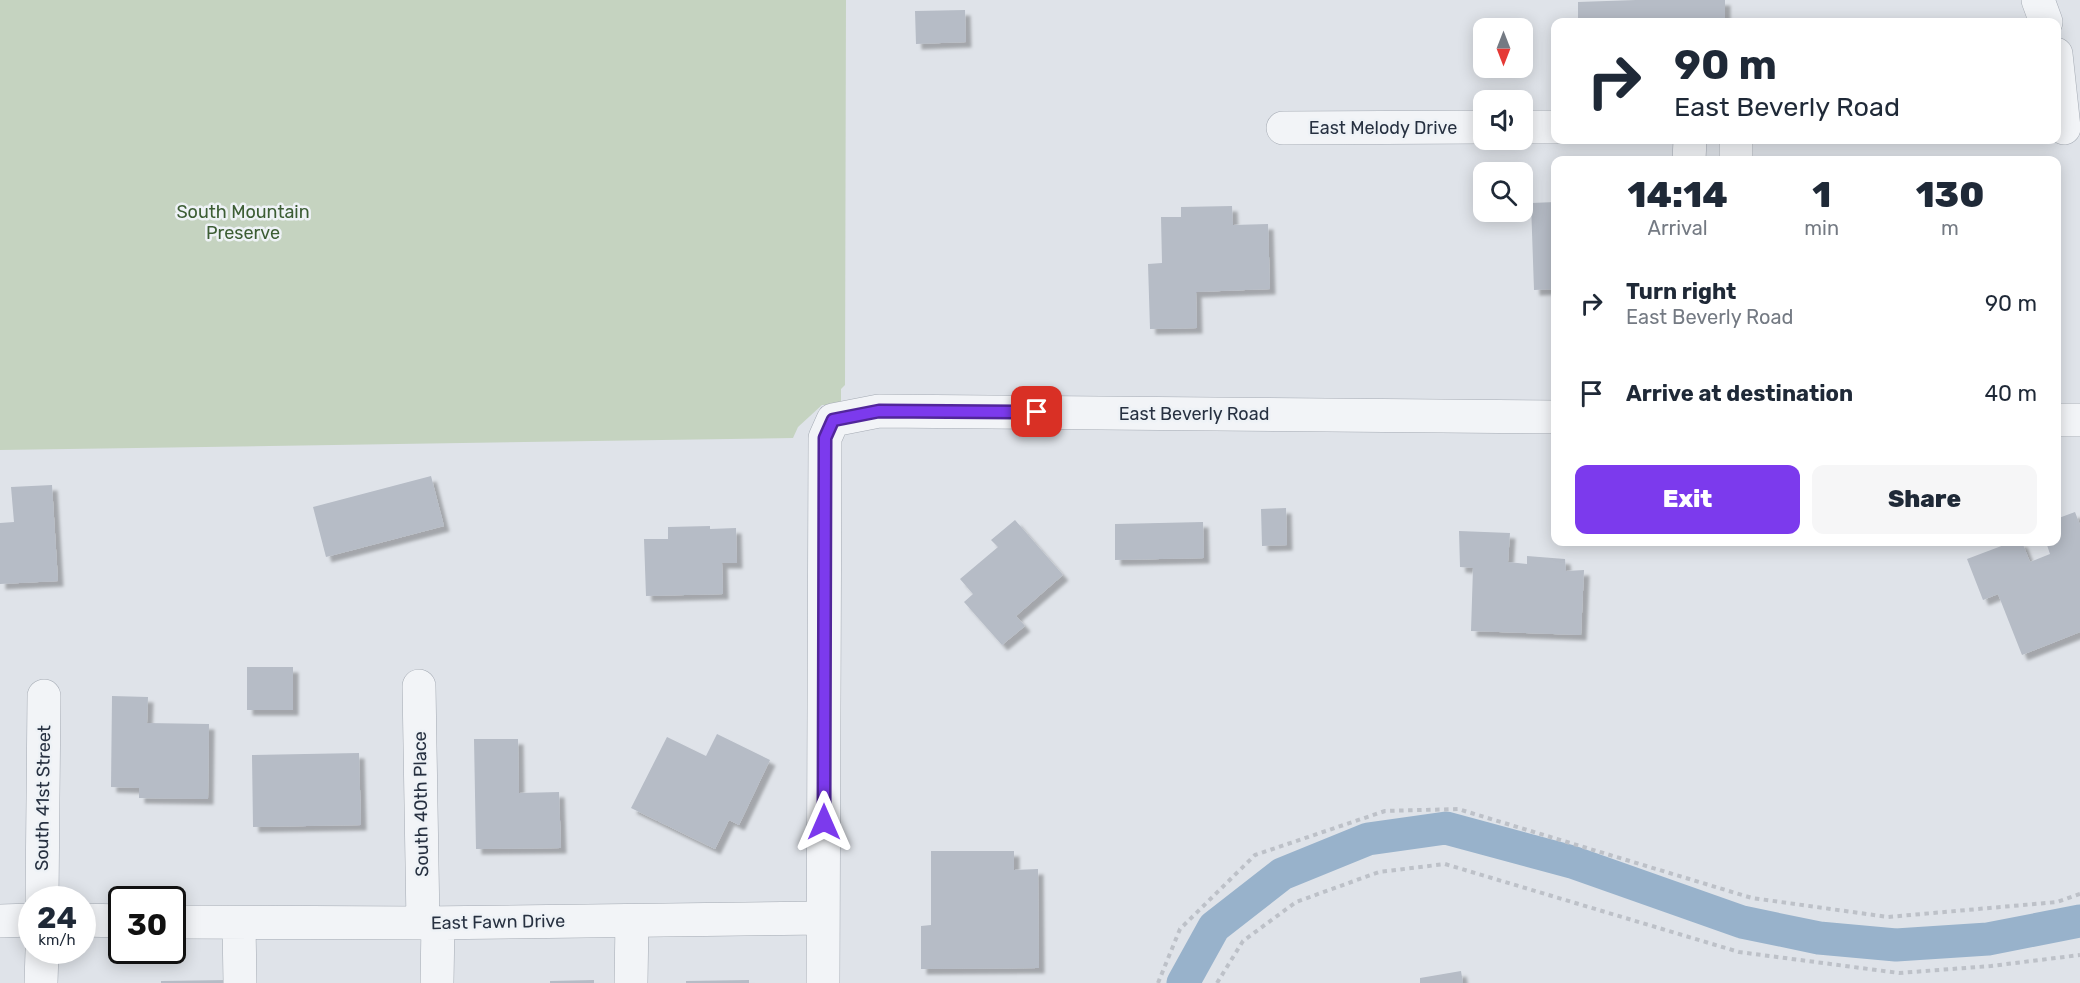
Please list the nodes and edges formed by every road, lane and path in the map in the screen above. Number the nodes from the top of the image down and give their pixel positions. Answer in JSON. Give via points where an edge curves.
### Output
{"nodes":[{"id":1,"x":2038,"y":0,"type":"edge"},
{"id":2,"x":2045,"y":18,"type":"edge"},
{"id":3,"x":2061,"y":88,"type":"edge"},
{"id":4,"x":1473,"y":127,"type":"edge"},
{"id":5,"x":1533,"y":127,"type":"edge"},
{"id":6,"x":1551,"y":127,"type":"edge"},
{"id":7,"x":1283,"y":128,"type":"dead end"},
{"id":8,"x":2067,"y":128,"type":"edge"},
{"id":9,"x":1551,"y":417,"type":"edge"},
{"id":10,"x":2061,"y":420,"type":"edge"},
{"id":11,"x":2080,"y":420,"type":"edge"},
{"id":12,"x":419,"y":686,"type":"dead end"},
{"id":13,"x":44,"y":696,"type":"dead end"},
{"id":14,"x":42,"y":886,"type":"edge"},
{"id":15,"x":2080,"y":894,"type":"edge"},
{"id":16,"x":823,"y":918,"type":"junction"},
{"id":17,"x":18,"y":920,"type":"edge"},
{"id":18,"x":0,"y":921,"type":"edge"},
{"id":19,"x":632,"y":921,"type":"junction"},
{"id":20,"x":186,"y":922,"type":"edge"},
{"id":21,"x":431,"y":923,"type":"junction"},
{"id":22,"x":240,"y":924,"type":"junction"},
{"id":23,"x":2080,"y":955,"type":"edge"},
{"id":24,"x":42,"y":964,"type":"edge"},
{"id":25,"x":41,"y":983,"type":"edge"},
{"id":26,"x":240,"y":983,"type":"edge"},
{"id":27,"x":437,"y":983,"type":"edge"},
{"id":28,"x":631,"y":983,"type":"edge"},
{"id":29,"x":823,"y":983,"type":"edge"},
{"id":30,"x":1158,"y":983,"type":"edge"},
{"id":31,"x":1217,"y":983,"type":"edge"}],
"edges":[{"from":1,"to":2,"type":"street"},
{"from":3,"to":8,"type":"street"},
{"from":4,"to":7,"type":"street","name":"East Melody Drive"},
{"from":5,"to":6,"type":"street"},
{"from":9,"to":16,"type":"street","name":"East Beverly Road","via":[[879,411],[833,420],[825,438]]},
{"from":10,"to":11,"type":"street"},
{"from":12,"to":21,"type":"street","name":"South 40th Place"},
{"from":13,"to":14,"type":"street","name":"South 41st Street"},
{"from":15,"to":30,"type":"path","via":[[2057,902],[1888,917],[1752,898],[1458,809],[1385,811],[1255,855],[1180,930]]},
{"from":16,"to":19,"type":"street","name":"East Fawn Drive"},
{"from":16,"to":29,"type":"street"},
{"from":17,"to":18,"type":"street"},
{"from":19,"to":21,"type":"street","name":"East Fawn Drive"},
{"from":19,"to":28,"type":"street"},
{"from":20,"to":22,"type":"street","name":"East Fawn Drive"},
{"from":21,"to":22,"type":"street","name":"East Fawn Drive"},
{"from":21,"to":27,"type":"street","name":"South 40th Place"},
{"from":22,"to":26,"type":"street"},
{"from":23,"to":31,"type":"path","via":[[1899,973],[1738,952],[1445,864],[1379,872],[1296,902],[1244,941]]},
{"from":24,"to":25,"type":"street"}]}
